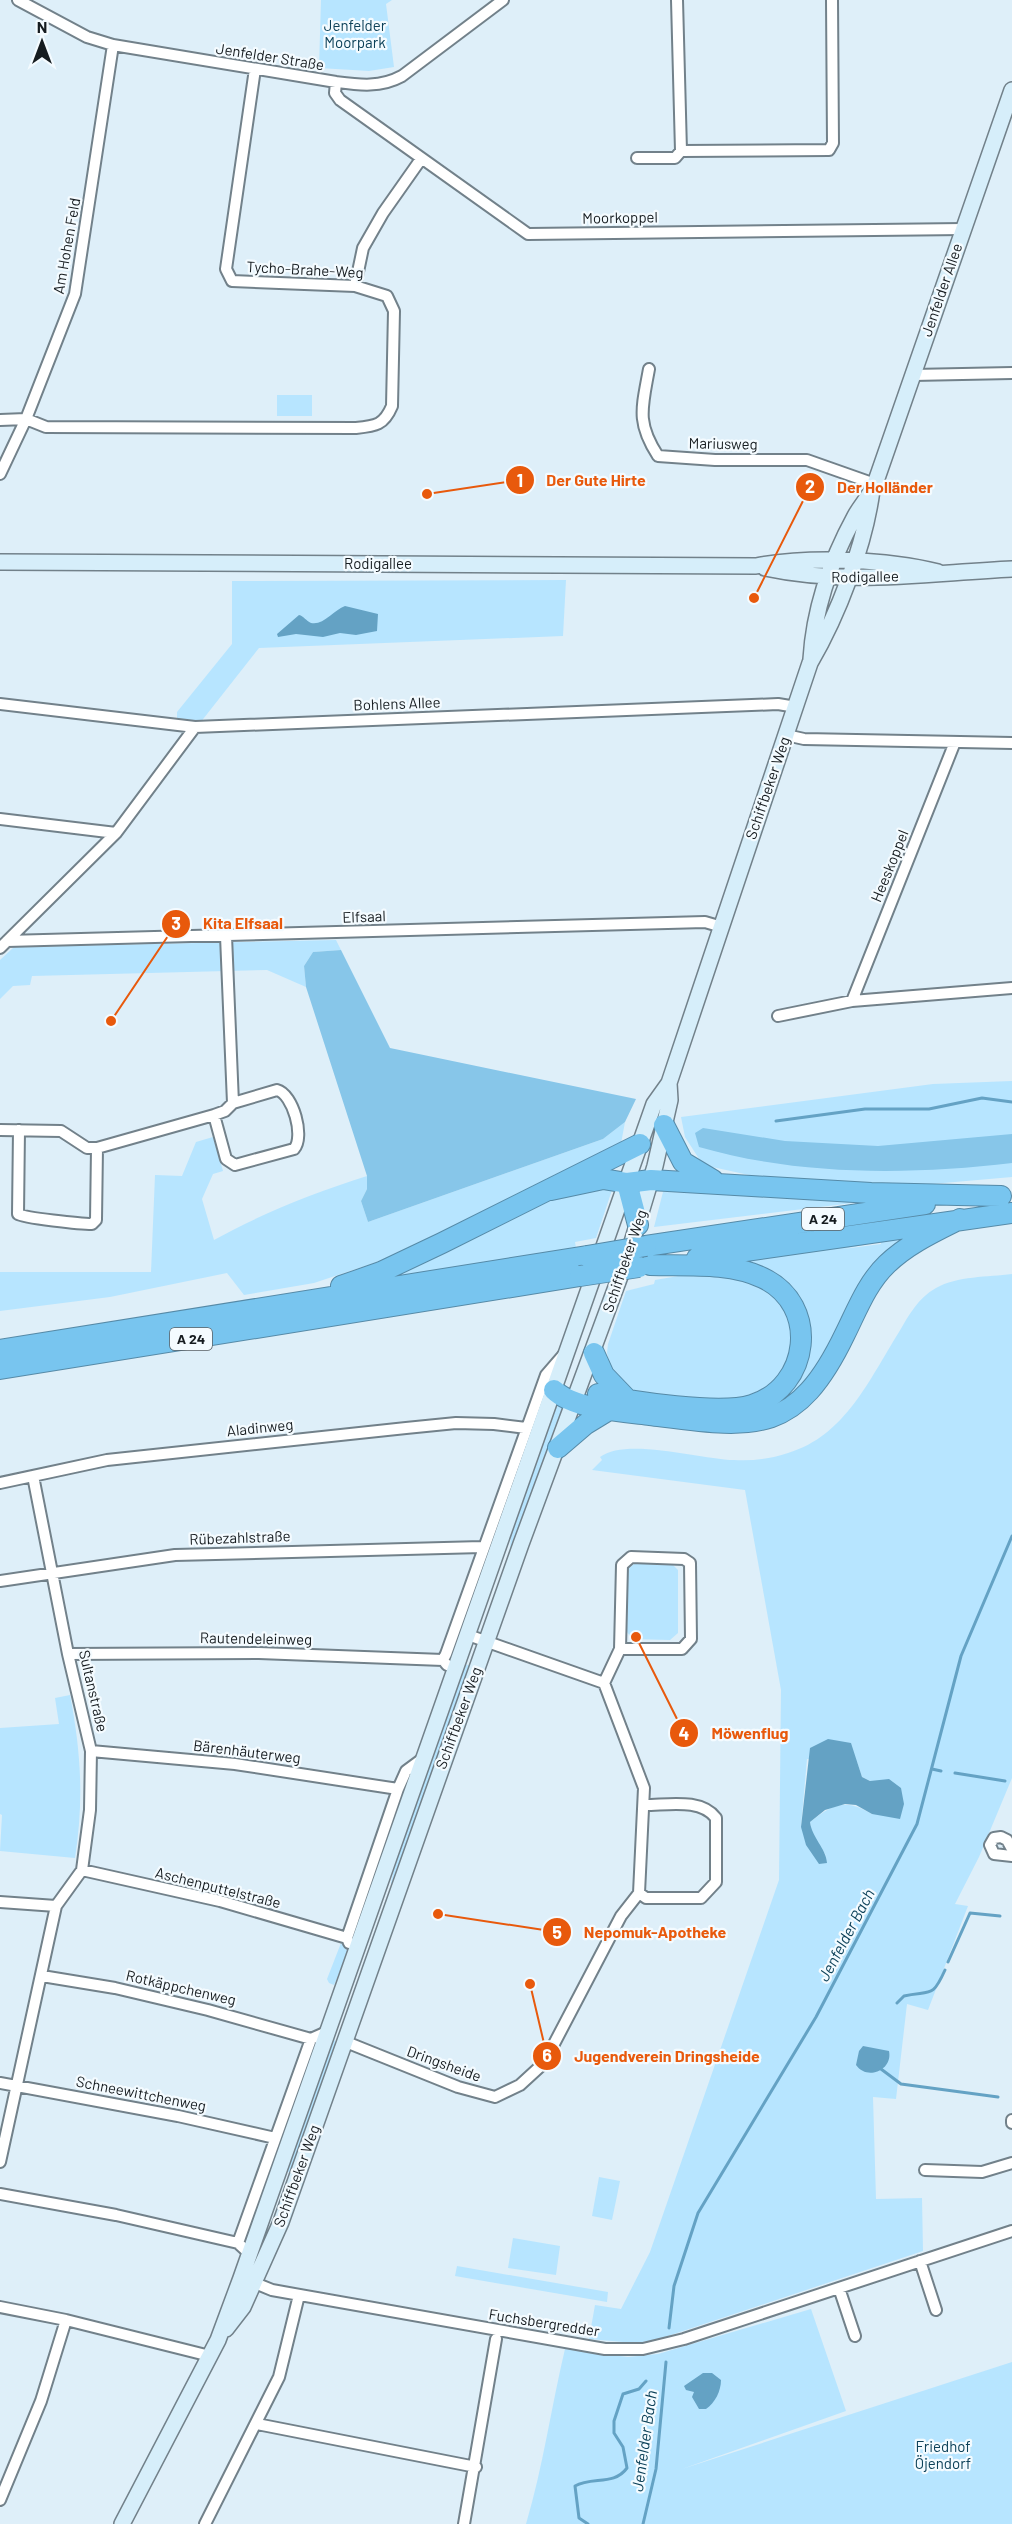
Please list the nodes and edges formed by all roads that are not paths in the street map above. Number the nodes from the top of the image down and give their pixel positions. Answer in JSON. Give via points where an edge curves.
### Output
{"nodes":[{"id":1,"x":18,"y":0,"type":"edge"},
{"id":2,"x":502,"y":0,"type":"edge"},
{"id":3,"x":677,"y":0,"type":"edge"},
{"id":4,"x":832,"y":0,"type":"edge"},
{"id":5,"x":113,"y":45,"type":"junction"},
{"id":6,"x":255,"y":69,"type":"junction"},
{"id":7,"x":336,"y":82,"type":"junction"},
{"id":8,"x":1012,"y":90,"type":"edge"},
{"id":9,"x":681,"y":151,"type":"junction"},
{"id":10,"x":637,"y":158,"type":"dead end"},
{"id":11,"x":421,"y":159,"type":"junction"},
{"id":12,"x":964,"y":229,"type":"junction"},
{"id":13,"x":355,"y":286,"type":"junction"},
{"id":14,"x":649,"y":369,"type":"dead end"},
{"id":15,"x":1012,"y":373,"type":"edge"},
{"id":16,"x":913,"y":375,"type":"junction"},
{"id":17,"x":26,"y":419,"type":"junction"},
{"id":18,"x":0,"y":420,"type":"edge"},
{"id":19,"x":0,"y":474,"type":"edge"},
{"id":20,"x":873,"y":487,"type":"junction"},
{"id":21,"x":0,"y":562,"type":"edge"},
{"id":22,"x":835,"y":562,"type":"junction"},
{"id":23,"x":854,"y":563,"type":"junction"},
{"id":24,"x":756,"y":566,"type":"junction"},
{"id":25,"x":1012,"y":569,"type":"edge"},
{"id":26,"x":938,"y":572,"type":"junction"},
{"id":27,"x":828,"y":578,"type":"junction"},
{"id":28,"x":847,"y":578,"type":"junction"},
{"id":29,"x":810,"y":663,"type":"junction"},
{"id":30,"x":0,"y":704,"type":"edge"},
{"id":31,"x":796,"y":707,"type":"junction"},
{"id":32,"x":195,"y":727,"type":"junction"},
{"id":33,"x":786,"y":735,"type":"junction"},
{"id":34,"x":955,"y":742,"type":"junction"},
{"id":35,"x":1012,"y":743,"type":"edge"},
{"id":36,"x":0,"y":819,"type":"edge"},
{"id":37,"x":116,"y":833,"type":"junction"},
{"id":38,"x":722,"y":927,"type":"junction"},
{"id":39,"x":226,"y":936,"type":"junction"},
{"id":40,"x":3,"y":944,"type":"edge"},
{"id":41,"x":1012,"y":988,"type":"edge"},
{"id":42,"x":852,"y":1001,"type":"junction"},
{"id":43,"x":778,"y":1016,"type":"dead end"},
{"id":44,"x":669,"y":1083,"type":"junction"},
{"id":45,"x":233,"y":1103,"type":"junction"},
{"id":46,"x":214,"y":1115,"type":"junction"},
{"id":47,"x":664,"y":1125,"type":"junction"},
{"id":48,"x":0,"y":1130,"type":"edge"},
{"id":49,"x":19,"y":1130,"type":"junction"},
{"id":50,"x":640,"y":1144,"type":"junction"},
{"id":51,"x":97,"y":1148,"type":"junction"},
{"id":52,"x":651,"y":1180,"type":"junction"},
{"id":53,"x":627,"y":1183,"type":"junction"},
{"id":54,"x":727,"y":1184,"type":"junction"},
{"id":55,"x":551,"y":1190,"type":"junction"},
{"id":56,"x":1006,"y":1195,"type":"edge"},
{"id":57,"x":1012,"y":1213,"type":"edge"},
{"id":58,"x":960,"y":1219,"type":"junction"},
{"id":59,"x":638,"y":1225,"type":"junction"},
{"id":60,"x":645,"y":1260,"type":"junction"},
{"id":61,"x":293,"y":1303,"type":"junction"},
{"id":62,"x":569,"y":1349,"type":"junction"},
{"id":63,"x":0,"y":1350,"type":"edge"},
{"id":64,"x":594,"y":1353,"type":"junction"},
{"id":65,"x":0,"y":1369,"type":"edge"},
{"id":66,"x":554,"y":1390,"type":"junction"},
{"id":67,"x":578,"y":1395,"type":"junction"},
{"id":68,"x":627,"y":1398,"type":"junction"},
{"id":69,"x":609,"y":1410,"type":"junction"},
{"id":70,"x":526,"y":1428,"type":"junction"},
{"id":71,"x":558,"y":1448,"type":"junction"},
{"id":72,"x":33,"y":1476,"type":"junction"},
{"id":73,"x":0,"y":1483,"type":"edge"},
{"id":74,"x":482,"y":1547,"type":"junction"},
{"id":75,"x":52,"y":1574,"type":"junction"},
{"id":76,"x":0,"y":1581,"type":"edge"},
{"id":77,"x":468,"y":1635,"type":"junction"},
{"id":78,"x":487,"y":1641,"type":"junction"},
{"id":79,"x":620,"y":1649,"type":"junction"},
{"id":80,"x":68,"y":1654,"type":"junction"},
{"id":81,"x":443,"y":1660,"type":"junction"},
{"id":82,"x":454,"y":1674,"type":"junction"},
{"id":83,"x":604,"y":1683,"type":"junction"},
{"id":84,"x":91,"y":1751,"type":"junction"},
{"id":85,"x":425,"y":1757,"type":"junction"},
{"id":86,"x":398,"y":1789,"type":"junction"},
{"id":87,"x":645,"y":1805,"type":"junction"},
{"id":88,"x":1012,"y":1849,"type":"edge"},
{"id":89,"x":1012,"y":1856,"type":"edge"},
{"id":90,"x":82,"y":1870,"type":"junction"},
{"id":91,"x":382,"y":1880,"type":"junction"},
{"id":92,"x":639,"y":1893,"type":"junction"},
{"id":93,"x":0,"y":1902,"type":"edge"},
{"id":94,"x":394,"y":1903,"type":"junction"},
{"id":95,"x":56,"y":1906,"type":"junction"},
{"id":96,"x":347,"y":1938,"type":"junction"},
{"id":97,"x":356,"y":1953,"type":"junction"},
{"id":98,"x":42,"y":1976,"type":"junction"},
{"id":99,"x":329,"y":2031,"type":"junction"},
{"id":100,"x":311,"y":2039,"type":"junction"},
{"id":101,"x":346,"y":2042,"type":"junction"},
{"id":102,"x":0,"y":2083,"type":"edge"},
{"id":103,"x":18,"y":2085,"type":"junction"},
{"id":104,"x":275,"y":2138,"type":"junction"},
{"id":105,"x":0,"y":2162,"type":"edge"},
{"id":106,"x":1012,"y":2163,"type":"edge"},
{"id":107,"x":925,"y":2169,"type":"dead end"},
{"id":108,"x":0,"y":2194,"type":"edge"},
{"id":109,"x":1012,"y":2232,"type":"edge"},
{"id":110,"x":238,"y":2243,"type":"junction"},
{"id":111,"x":249,"y":2254,"type":"junction"},
{"id":112,"x":920,"y":2261,"type":"junction"},
{"id":113,"x":248,"y":2280,"type":"junction"},
{"id":114,"x":839,"y":2288,"type":"junction"},
{"id":115,"x":299,"y":2295,"type":"junction"},
{"id":116,"x":0,"y":2307,"type":"edge"},
{"id":117,"x":936,"y":2310,"type":"dead end"},
{"id":118,"x":66,"y":2320,"type":"junction"},
{"id":119,"x":855,"y":2336,"type":"dead end"},
{"id":120,"x":496,"y":2339,"type":"dead end"},
{"id":121,"x":210,"y":2356,"type":"junction"},
{"id":122,"x":257,"y":2424,"type":"junction"},
{"id":123,"x":476,"y":2467,"type":"junction"},
{"id":124,"x":0,"y":2500,"type":"edge"},
{"id":125,"x":122,"y":2524,"type":"edge"},
{"id":126,"x":205,"y":2524,"type":"edge"},
{"id":127,"x":464,"y":2524,"type":"edge"}],
"edges":[{"from":1,"to":5,"type":"street","name":"Jenfelder Straße","via":[[87,37]]},
{"from":2,"to":7,"type":"street","name":"Jenfelder Straße","via":[[396,79],[370,85]]},
{"from":3,"to":9,"type":"street"},
{"from":4,"to":9,"type":"street","via":[[833,143],[829,150]]},
{"from":5,"to":6,"type":"street","name":"Jenfelder Straße"},
{"from":5,"to":17,"type":"street","name":"Am Hohen Feld","via":[[75,294]]},
{"from":6,"to":7,"type":"street","name":"Jenfelder Straße"},
{"from":6,"to":13,"type":"street","name":"Tycho-Brahe-Weg","via":[[226,269],[232,281]]},
{"from":7,"to":11,"type":"street","name":"Moorkoppel","via":[[335,93],[340,100]]},
{"from":8,"to":12,"type":"main road","name":"Jenfelder Allee"},
{"from":9,"to":10,"type":"street","via":[[675,158]]},
{"from":11,"to":12,"type":"street","name":"Moorkoppel","via":[[528,234]]},
{"from":11,"to":13,"type":"street","via":[[363,248]]},
{"from":12,"to":16,"type":"main road","name":"Jenfelder Allee"},
{"from":13,"to":17,"type":"street","name":"Tycho-Brahe-Weg","via":[[387,296],[394,312],[392,406],[387,419],[378,426],[46,427]]},
{"from":14,"to":20,"type":"street","name":"Mariusweg","via":[[642,406],[644,434],[658,456],[807,460]]},
{"from":15,"to":16,"type":"street"},
{"from":16,"to":20,"type":"main road","name":"Jenfelder Allee"},
{"from":17,"to":18,"type":"street"},
{"from":17,"to":19,"type":"street","name":"Am Hohen Feld"},
{"from":20,"to":22,"type":"main road","name":"Jenfelder Allee"},
{"from":20,"to":23,"type":"main road","name":"Jenfelder Allee","via":[[868,521]]},
{"from":21,"to":24,"type":"main road","name":"Rodigallee"},
{"from":22,"to":23,"type":"main road","name":"Rodigallee"},
{"from":22,"to":24,"type":"main road","name":"Rodigallee","via":[[789,560]]},
{"from":22,"to":27,"type":"main road","name":"Schiffbeker Weg"},
{"from":23,"to":26,"type":"main road","name":"Rodigallee","via":[[912,565]]},
{"from":23,"to":28,"type":"main road","name":"Schiffbeker Weg"},
{"from":24,"to":27,"type":"main road","name":"Rodigallee"},
{"from":25,"to":26,"type":"main road","name":"Rodigallee"},
{"from":26,"to":28,"type":"main road","name":"Rodigallee","via":[[894,578]]},
{"from":27,"to":28,"type":"main road","name":"Rodigallee"},
{"from":27,"to":29,"type":"main road","name":"Schiffbeker Weg","via":[[813,630]]},
{"from":28,"to":29,"type":"main road","name":"Schiffbeker Weg","via":[[827,635]]},
{"from":29,"to":31,"type":"main road","name":"Schiffbeker Weg"},
{"from":30,"to":32,"type":"street","name":"Bohlens Allee"},
{"from":31,"to":32,"type":"street","name":"Bohlens Allee","via":[[778,704]]},
{"from":31,"to":33,"type":"main road","name":"Schiffbeker Weg"},
{"from":32,"to":37,"type":"street"},
{"from":33,"to":34,"type":"street","via":[[804,739]]},
{"from":33,"to":38,"type":"main road","name":"Schiffbeker Weg"},
{"from":34,"to":35,"type":"street"},
{"from":34,"to":42,"type":"street","name":"Heeskoppel"},
{"from":36,"to":37,"type":"street"},
{"from":37,"to":40,"type":"street"},
{"from":38,"to":39,"type":"street","name":"Elfsaal","via":[[705,922]]},
{"from":38,"to":44,"type":"main road","name":"Schiffbeker Weg"},
{"from":39,"to":40,"type":"street","name":"Elfsaal"},
{"from":39,"to":45,"type":"street"},
{"from":41,"to":42,"type":"street"},
{"from":42,"to":43,"type":"street"},
{"from":44,"to":47,"type":"main road","name":"Schiffbeker Weg","via":[[670,1100]]},
{"from":44,"to":50,"type":"main road","name":"Schiffbeker Weg","via":[[654,1104]]},
{"from":45,"to":46,"type":"street"},
{"from":45,"to":46,"type":"street","via":[[277,1090],[283,1092],[291,1107],[299,1144],[294,1149],[235,1165],[226,1159]]},
{"from":46,"to":51,"type":"street"},
{"from":47,"to":52,"type":"main road","name":"Schiffbeker Weg"},
{"from":47,"to":54,"type":"highway","via":[[683,1162],[702,1175]]},
{"from":48,"to":49,"type":"street"},
{"from":49,"to":51,"type":"street","via":[[61,1131],[87,1148]]},
{"from":49,"to":51,"type":"street","via":[[18,1214],[22,1217],[92,1224],[96,1220]]},
{"from":50,"to":53,"type":"main road","name":"Schiffbeker Weg"},
{"from":50,"to":55,"type":"highway"},
{"from":52,"to":53,"type":"highway"},
{"from":52,"to":54,"type":"highway"},
{"from":52,"to":59,"type":"main road","name":"Schiffbeker Weg"},
{"from":53,"to":55,"type":"highway","via":[[593,1180]]},
{"from":53,"to":59,"type":"highway"},
{"from":53,"to":62,"type":"main road","name":"Schiffbeker Weg"},
{"from":54,"to":56,"type":"highway","via":[[871,1193]]},
{"from":55,"to":61,"type":"highway","via":[[381,1272]]},
{"from":56,"to":60,"type":"highway","number":"A 24","via":[[908,1206]]},
{"from":57,"to":58,"type":"highway","number":"A 24"},
{"from":58,"to":60,"type":"highway","number":"A 24"},
{"from":58,"to":69,"type":"highway","via":[[915,1241],[885,1265],[866,1290],[823,1376],[799,1403],[782,1414],[749,1423],[714,1423]]},
{"from":59,"to":64,"type":"main road","name":"Schiffbeker Weg"},
{"from":60,"to":61,"type":"highway","number":"A 24","bridge":true,"via":[[587,1256]]},
{"from":60,"to":65,"type":"highway","number":"A 24","bridge":true,"via":[[580,1276]]},
{"from":60,"to":68,"type":"highway","via":[[719,1267],[763,1278],[784,1294],[794,1309],[802,1332],[801,1352],[795,1370],[783,1386],[748,1406],[711,1409]]},
{"from":61,"to":63,"type":"highway","number":"A 24"},
{"from":62,"to":66,"type":"main road","name":"Schiffbeker Weg"},
{"from":62,"to":70,"type":"street","name":"Schiffbeker Weg","via":[[546,1375]]},
{"from":64,"to":67,"type":"main road","name":"Schiffbeker Weg"},
{"from":64,"to":68,"type":"highway","via":[[604,1375]]},
{"from":66,"to":67,"type":"highway"},
{"from":66,"to":77,"type":"main road","name":"Schiffbeker Weg"},
{"from":67,"to":68,"type":"highway"},
{"from":67,"to":69,"type":"highway"},
{"from":67,"to":71,"type":"main road","name":"Schiffbeker Weg"},
{"from":69,"to":71,"type":"highway"},
{"from":70,"to":72,"type":"street","name":"Aladinweg","via":[[494,1424],[416,1427],[106,1460]]},
{"from":70,"to":74,"type":"street","name":"Schiffbeker Weg"},
{"from":71,"to":78,"type":"main road","name":"Schiffbeker Weg"},
{"from":72,"to":73,"type":"street","name":"Aladinweg"},
{"from":72,"to":75,"type":"street","name":"Sultanstraße"},
{"from":74,"to":75,"type":"street","name":"Rübezahlstraße","via":[[199,1553]]},
{"from":74,"to":81,"type":"street","name":"Schiffbeker Weg"},
{"from":75,"to":76,"type":"street","name":"Rübezahlstraße"},
{"from":75,"to":80,"type":"street","name":"Sultanstraße"},
{"from":77,"to":78,"type":"street"},
{"from":77,"to":82,"type":"main road","name":"Schiffbeker Weg"},
{"from":78,"to":83,"type":"street"},
{"from":78,"to":94,"type":"main road","name":"Schiffbeker Weg"},
{"from":79,"to":79,"type":"street","via":[[682,1649],[687,1645],[691,1639],[690,1563],[684,1559],[624,1560]]},
{"from":79,"to":83,"type":"street"},
{"from":80,"to":81,"type":"street","name":"Rautendeleinweg","via":[[259,1653]]},
{"from":80,"to":84,"type":"street","name":"Sultanstraße"},
{"from":81,"to":82,"type":"street","name":"Schiffbeker Weg"},
{"from":82,"to":85,"type":"main road","name":"Schiffbeker Weg"},
{"from":83,"to":87,"type":"street","via":[[644,1788]]},
{"from":84,"to":86,"type":"street","name":"Bärenhäuterweg","via":[[235,1764]]},
{"from":84,"to":90,"type":"street","name":"Sultanstraße","via":[[90,1810]]},
{"from":85,"to":86,"type":"street","name":"Schiffbeker Weg","via":[[406,1771]]},
{"from":85,"to":91,"type":"main road","name":"Schiffbeker Weg"},
{"from":86,"to":96,"type":"street","name":"Schiffbeker Weg"},
{"from":87,"to":92,"type":"street","via":[[640,1817]]},
{"from":87,"to":92,"type":"street","via":[[699,1806],[710,1810],[716,1818],[716,1882],[701,1898],[646,1898]]},
{"from":88,"to":89,"type":"street","via":[[1001,1837],[991,1843],[994,1854]]},
{"from":90,"to":95,"type":"street","name":"Sultanstraße"},
{"from":90,"to":96,"type":"street","name":"Aschenputtelstraße","via":[[220,1901]]},
{"from":91,"to":94,"type":"main road"},
{"from":91,"to":97,"type":"main road","name":"Schiffbeker Weg"},
{"from":92,"to":101,"type":"street","name":"Dringsheide","via":[[621,1916],[543,2063],[520,2085],[495,2097],[458,2087]]},
{"from":93,"to":95,"type":"street"},
{"from":94,"to":101,"type":"main road","name":"Schiffbeker Weg"},
{"from":95,"to":98,"type":"street"},
{"from":96,"to":97,"type":"street"},
{"from":97,"to":99,"type":"main road","name":"Schiffbeker Weg"},
{"from":98,"to":100,"type":"street","name":"Rotkäppchenweg","via":[[116,1988]]},
{"from":98,"to":103,"type":"street"},
{"from":99,"to":100,"type":"street"},
{"from":99,"to":101,"type":"main road"},
{"from":99,"to":111,"type":"main road","name":"Schiffbeker Weg"},
{"from":100,"to":104,"type":"street"},
{"from":101,"to":113,"type":"main road","name":"Schiffbeker Weg","via":[[285,2211]]},
{"from":102,"to":103,"type":"street","name":"Schneewittchenweg"},
{"from":103,"to":104,"type":"street","name":"Schneewittchenweg"},
{"from":103,"to":105,"type":"street"},
{"from":104,"to":110,"type":"street"},
{"from":106,"to":107,"type":"street","via":[[982,2172]]},
{"from":108,"to":110,"type":"street"},
{"from":109,"to":112,"type":"street","name":"Fuchsbergredder"},
{"from":110,"to":111,"type":"street"},
{"from":111,"to":113,"type":"main road","name":"Schiffbeker Weg"},
{"from":112,"to":114,"type":"street","name":"Fuchsbergredder"},
{"from":112,"to":117,"type":"street"},
{"from":113,"to":115,"type":"street","name":"Fuchsbergredder"},
{"from":113,"to":121,"type":"main road","name":"Schiffbeker Weg","via":[[243,2307]]},
{"from":114,"to":115,"type":"street","name":"Fuchsbergredder","via":[[643,2349],[605,2349]]},
{"from":114,"to":119,"type":"street"},
{"from":115,"to":122,"type":"street","via":[[279,2377]]},
{"from":116,"to":118,"type":"street"},
{"from":118,"to":121,"type":"street"},
{"from":118,"to":124,"type":"street","via":[[41,2400]]},
{"from":120,"to":123,"type":"street"},
{"from":121,"to":125,"type":"main road","name":"Schiffbeker Weg"},
{"from":122,"to":123,"type":"street"},
{"from":122,"to":126,"type":"street"},
{"from":123,"to":127,"type":"street"}]}
